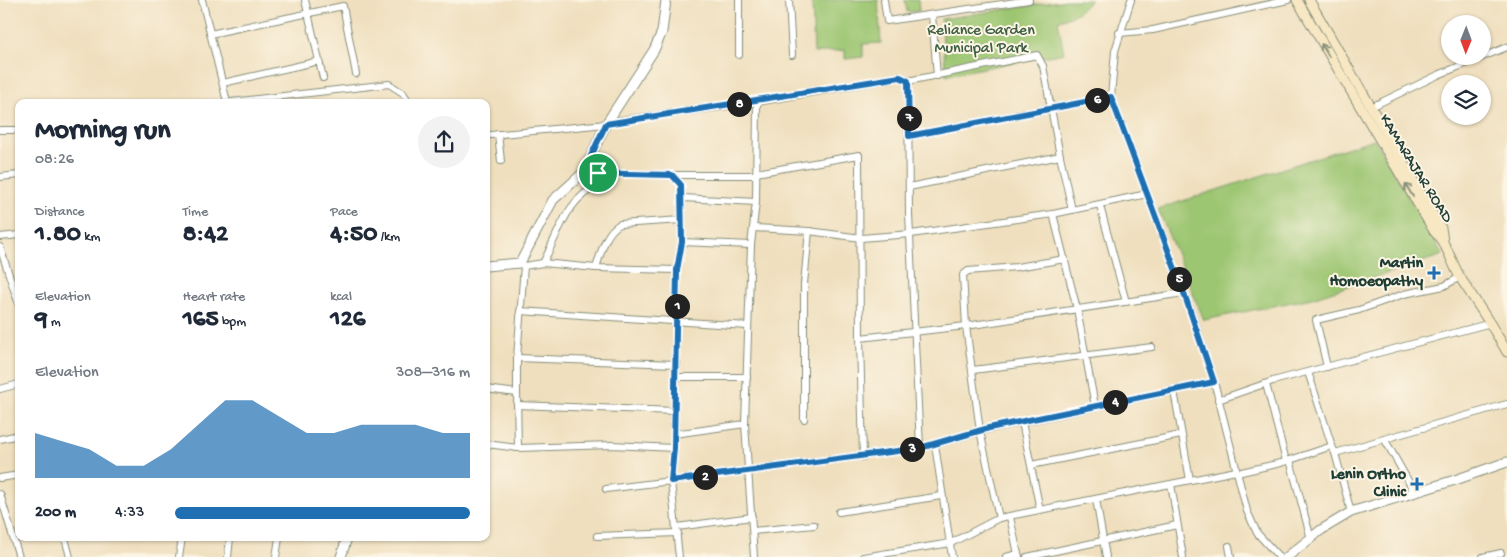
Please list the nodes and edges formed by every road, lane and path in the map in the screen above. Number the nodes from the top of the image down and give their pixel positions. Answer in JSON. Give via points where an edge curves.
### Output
{"nodes":[{"id":1,"x":202,"y":0,"type":"edge"},
{"id":2,"x":305,"y":0,"type":"edge"},
{"id":3,"x":666,"y":0,"type":"edge"},
{"id":4,"x":739,"y":0,"type":"edge"},
{"id":5,"x":789,"y":0,"type":"edge"},
{"id":6,"x":884,"y":0,"type":"edge"},
{"id":7,"x":1028,"y":0,"type":"edge"},
{"id":8,"x":1131,"y":0,"type":"edge"},
{"id":9,"x":1288,"y":0,"type":"edge"},
{"id":10,"x":1297,"y":0,"type":"edge"},
{"id":11,"x":1309,"y":0,"type":"edge"},
{"id":12,"x":973,"y":4,"type":"edge"},
{"id":13,"x":308,"y":13,"type":"junction"},
{"id":14,"x":932,"y":15,"type":"junction"},
{"id":15,"x":1119,"y":33,"type":"junction"},
{"id":16,"x":210,"y":34,"type":"junction"},
{"id":17,"x":1507,"y":47,"type":"edge"},
{"id":18,"x":739,"y":55,"type":"dead end"},
{"id":19,"x":792,"y":56,"type":"dead end"},
{"id":20,"x":319,"y":61,"type":"junction"},
{"id":21,"x":356,"y":74,"type":"dead end"},
{"id":22,"x":937,"y":76,"type":"junction"},
{"id":23,"x":323,"y":78,"type":"dead end"},
{"id":24,"x":908,"y":81,"type":"junction"},
{"id":25,"x":223,"y":83,"type":"junction"},
{"id":26,"x":1111,"y":97,"type":"junction"},
{"id":27,"x":226,"y":99,"type":"edge"},
{"id":28,"x":273,"y":99,"type":"edge"},
{"id":29,"x":407,"y":99,"type":"edge"},
{"id":30,"x":757,"y":102,"type":"junction"},
{"id":31,"x":1371,"y":107,"type":"junction"},
{"id":32,"x":1051,"y":110,"type":"junction"},
{"id":33,"x":606,"y":123,"type":"junction"},
{"id":34,"x":0,"y":130,"type":"edge"},
{"id":35,"x":15,"y":130,"type":"edge"},
{"id":36,"x":498,"y":134,"type":"junction"},
{"id":37,"x":491,"y":135,"type":"dead end"},
{"id":38,"x":909,"y":136,"type":"junction"},
{"id":39,"x":1060,"y":156,"type":"junction"},
{"id":40,"x":501,"y":161,"type":"dead end"},
{"id":41,"x":583,"y":173,"type":"junction"},
{"id":42,"x":598,"y":173,"type":"junction"},
{"id":43,"x":755,"y":174,"type":"junction"},
{"id":44,"x":15,"y":175,"type":"edge"},
{"id":45,"x":672,"y":175,"type":"junction"},
{"id":46,"x":0,"y":177,"type":"edge"},
{"id":47,"x":909,"y":187,"type":"junction"},
{"id":48,"x":1147,"y":194,"type":"junction"},
{"id":49,"x":683,"y":198,"type":"junction"},
{"id":50,"x":756,"y":202,"type":"junction"},
{"id":51,"x":1100,"y":206,"type":"junction"},
{"id":52,"x":1072,"y":210,"type":"junction"},
{"id":53,"x":1053,"y":214,"type":"junction"},
{"id":54,"x":682,"y":220,"type":"junction"},
{"id":55,"x":754,"y":228,"type":"junction"},
{"id":56,"x":809,"y":231,"type":"junction"},
{"id":57,"x":911,"y":234,"type":"junction"},
{"id":58,"x":15,"y":235,"type":"edge"},
{"id":59,"x":0,"y":236,"type":"edge"},
{"id":60,"x":861,"y":238,"type":"junction"},
{"id":61,"x":1444,"y":241,"type":"junction"},
{"id":62,"x":682,"y":242,"type":"junction"},
{"id":63,"x":751,"y":245,"type":"junction"},
{"id":64,"x":0,"y":247,"type":"edge"},
{"id":65,"x":1065,"y":260,"type":"junction"},
{"id":66,"x":543,"y":263,"type":"junction"},
{"id":67,"x":490,"y":266,"type":"edge"},
{"id":68,"x":596,"y":268,"type":"junction"},
{"id":69,"x":677,"y":270,"type":"junction"},
{"id":70,"x":1460,"y":277,"type":"junction"},
{"id":71,"x":15,"y":293,"type":"edge"},
{"id":72,"x":1184,"y":293,"type":"junction"},
{"id":73,"x":1126,"y":302,"type":"junction"},
{"id":74,"x":1077,"y":310,"type":"junction"},
{"id":75,"x":520,"y":311,"type":"junction"},
{"id":76,"x":676,"y":322,"type":"junction"},
{"id":77,"x":1491,"y":323,"type":"junction"},
{"id":78,"x":748,"y":326,"type":"junction"},
{"id":79,"x":966,"y":326,"type":"junction"},
{"id":80,"x":914,"y":333,"type":"junction"},
{"id":81,"x":860,"y":338,"type":"junction"},
{"id":82,"x":1152,"y":348,"type":"dead end"},
{"id":83,"x":1507,"y":352,"type":"edge"},
{"id":84,"x":1086,"y":357,"type":"junction"},
{"id":85,"x":517,"y":358,"type":"junction"},
{"id":86,"x":676,"y":364,"type":"junction"},
{"id":87,"x":1327,"y":367,"type":"junction"},
{"id":88,"x":974,"y":370,"type":"junction"},
{"id":89,"x":1308,"y":372,"type":"junction"},
{"id":90,"x":675,"y":377,"type":"junction"},
{"id":91,"x":747,"y":377,"type":"junction"},
{"id":92,"x":1214,"y":382,"type":"junction"},
{"id":93,"x":1266,"y":384,"type":"junction"},
{"id":94,"x":15,"y":385,"type":"edge"},
{"id":95,"x":0,"y":389,"type":"edge"},
{"id":96,"x":490,"y":390,"type":"edge"},
{"id":97,"x":1174,"y":391,"type":"junction"},
{"id":98,"x":517,"y":394,"type":"junction"},
{"id":99,"x":1218,"y":400,"type":"junction"},
{"id":100,"x":1507,"y":404,"type":"edge"},
{"id":101,"x":517,"y":405,"type":"junction"},
{"id":102,"x":1095,"y":406,"type":"junction"},
{"id":103,"x":675,"y":410,"type":"junction"},
{"id":104,"x":804,"y":419,"type":"dead end"},
{"id":105,"x":1022,"y":422,"type":"junction"},
{"id":106,"x":745,"y":424,"type":"junction"},
{"id":107,"x":980,"y":431,"type":"junction"},
{"id":108,"x":674,"y":434,"type":"junction"},
{"id":109,"x":1181,"y":435,"type":"junction"},
{"id":110,"x":15,"y":436,"type":"edge"},
{"id":111,"x":0,"y":439,"type":"edge"},
{"id":112,"x":1385,"y":440,"type":"junction"},
{"id":113,"x":490,"y":444,"type":"edge"},
{"id":114,"x":935,"y":445,"type":"junction"},
{"id":115,"x":1332,"y":446,"type":"junction"},
{"id":116,"x":518,"y":448,"type":"junction"},
{"id":117,"x":674,"y":448,"type":"junction"},
{"id":118,"x":920,"y":448,"type":"junction"},
{"id":119,"x":1335,"y":453,"type":"junction"},
{"id":120,"x":864,"y":457,"type":"junction"},
{"id":121,"x":1288,"y":461,"type":"junction"},
{"id":122,"x":1507,"y":462,"type":"edge"},
{"id":123,"x":1031,"y":465,"type":"junction"},
{"id":124,"x":748,"y":472,"type":"junction"},
{"id":125,"x":1237,"y":472,"type":"junction"},
{"id":126,"x":15,"y":476,"type":"edge"},
{"id":127,"x":0,"y":478,"type":"edge"},
{"id":128,"x":1190,"y":480,"type":"junction"},
{"id":129,"x":671,"y":481,"type":"junction"},
{"id":130,"x":1171,"y":484,"type":"junction"},
{"id":131,"x":606,"y":489,"type":"dead end"},
{"id":132,"x":1415,"y":493,"type":"junction"},
{"id":133,"x":0,"y":494,"type":"edge"},
{"id":134,"x":942,"y":496,"type":"junction"},
{"id":135,"x":1096,"y":499,"type":"junction"},
{"id":136,"x":1040,"y":510,"type":"junction"},
{"id":137,"x":839,"y":512,"type":"dead end"},
{"id":138,"x":1351,"y":512,"type":"junction"},
{"id":139,"x":752,"y":517,"type":"junction"},
{"id":140,"x":1010,"y":517,"type":"junction"},
{"id":141,"x":1000,"y":518,"type":"junction"},
{"id":142,"x":814,"y":525,"type":"dead end"},
{"id":143,"x":1177,"y":525,"type":"junction"},
{"id":144,"x":677,"y":530,"type":"junction"},
{"id":145,"x":753,"y":531,"type":"junction"},
{"id":146,"x":597,"y":536,"type":"dead end"},
{"id":147,"x":1311,"y":539,"type":"junction"},
{"id":148,"x":66,"y":541,"type":"edge"},
{"id":149,"x":182,"y":541,"type":"edge"},
{"id":150,"x":230,"y":541,"type":"edge"},
{"id":151,"x":279,"y":541,"type":"edge"},
{"id":152,"x":346,"y":541,"type":"edge"},
{"id":153,"x":1102,"y":541,"type":"junction"},
{"id":154,"x":951,"y":543,"type":"junction"},
{"id":155,"x":1229,"y":546,"type":"dead end"},
{"id":156,"x":1503,"y":554,"type":"edge"},
{"id":157,"x":1019,"y":556,"type":"edge"},
{"id":158,"x":19,"y":557,"type":"edge"},
{"id":159,"x":70,"y":557,"type":"edge"},
{"id":160,"x":179,"y":557,"type":"edge"},
{"id":161,"x":228,"y":557,"type":"edge"},
{"id":162,"x":276,"y":557,"type":"edge"},
{"id":163,"x":341,"y":557,"type":"edge"},
{"id":164,"x":680,"y":557,"type":"edge"},
{"id":165,"x":754,"y":557,"type":"edge"},
{"id":166,"x":863,"y":557,"type":"edge"},
{"id":167,"x":869,"y":557,"type":"edge"},
{"id":168,"x":952,"y":557,"type":"edge"},
{"id":169,"x":1006,"y":557,"type":"edge"},
{"id":170,"x":1027,"y":557,"type":"edge"},
{"id":171,"x":1106,"y":557,"type":"edge"},
{"id":172,"x":1183,"y":557,"type":"edge"},
{"id":173,"x":1231,"y":557,"type":"edge"},
{"id":174,"x":1279,"y":557,"type":"edge"},
{"id":175,"x":1287,"y":557,"type":"edge"},
{"id":176,"x":1483,"y":557,"type":"edge"}],
"edges":[{"from":1,"to":16,"type":"street"},
{"from":2,"to":13,"type":"street"},
{"from":3,"to":33,"type":"street","via":[[662,32],[654,50]]},
{"from":4,"to":18,"type":"street"},
{"from":5,"to":19,"type":"street"},
{"from":6,"to":14,"type":"street","via":[[887,21]]},
{"from":7,"to":12,"type":"street"},
{"from":8,"to":15,"type":"street"},
{"from":9,"to":15,"type":"street","via":[[1153,30]]},
{"from":61,"to":10,"type":"main road","name":"KAMARAJAR ROAD","one_way":true,"via":[[1434,232]]},
{"from":11,"to":31,"type":"main road"},
{"from":12,"to":14,"type":"street"},
{"from":13,"to":16,"type":"street"},
{"from":13,"to":20,"type":"street"},
{"from":13,"to":21,"type":"street","via":[[343,6]]},
{"from":14,"to":22,"type":"street"},
{"from":15,"to":26,"type":"street"},
{"from":16,"to":25,"type":"street"},
{"from":17,"to":31,"type":"street"},
{"from":20,"to":23,"type":"street"},
{"from":20,"to":25,"type":"street"},
{"from":22,"to":24,"type":"street"},
{"from":22,"to":32,"type":"street","via":[[1038,54]]},
{"from":24,"to":30,"type":"street","via":[[900,77]]},
{"from":24,"to":38,"type":"street"},
{"from":25,"to":27,"type":"street"},
{"from":26,"to":32,"type":"street"},
{"from":26,"to":48,"type":"street"},
{"from":28,"to":29,"type":"street","via":[[389,84]]},
{"from":30,"to":33,"type":"street"},
{"from":30,"to":43,"type":"street"},
{"from":31,"to":61,"type":"main road","via":[[1441,228]]},
{"from":32,"to":38,"type":"street"},
{"from":32,"to":39,"type":"street"},
{"from":33,"to":36,"type":"street"},
{"from":33,"to":41,"type":"street"},
{"from":34,"to":35,"type":"street"},
{"from":36,"to":37,"type":"street"},
{"from":36,"to":40,"type":"street"},
{"from":38,"to":47,"type":"street"},
{"from":39,"to":47,"type":"street"},
{"from":39,"to":52,"type":"street"},
{"from":41,"to":42,"type":"street"},
{"from":41,"to":67,"type":"street","via":[[553,200],[520,263]]},
{"from":42,"to":45,"type":"street"},
{"from":42,"to":66,"type":"street","via":[[601,184],[584,193],[571,206]]},
{"from":43,"to":45,"type":"street"},
{"from":43,"to":50,"type":"street"},
{"from":43,"to":60,"type":"street","via":[[859,155]]},
{"from":44,"to":46,"type":"street"},
{"from":45,"to":49,"type":"street","via":[[681,185]]},
{"from":47,"to":57,"type":"street"},
{"from":48,"to":51,"type":"street"},
{"from":48,"to":72,"type":"street"},
{"from":49,"to":50,"type":"street"},
{"from":49,"to":54,"type":"street"},
{"from":50,"to":55,"type":"street"},
{"from":51,"to":52,"type":"street"},
{"from":51,"to":73,"type":"street"},
{"from":52,"to":53,"type":"street"},
{"from":53,"to":57,"type":"street"},
{"from":53,"to":65,"type":"street"},
{"from":54,"to":62,"type":"street"},
{"from":54,"to":68,"type":"street","via":[[614,227]]},
{"from":55,"to":56,"type":"street"},
{"from":55,"to":63,"type":"street"},
{"from":56,"to":60,"type":"street"},
{"from":56,"to":104,"type":"street","via":[[804,284]]},
{"from":57,"to":60,"type":"street"},
{"from":57,"to":80,"type":"street"},
{"from":58,"to":59,"type":"street"},
{"from":60,"to":81,"type":"street"},
{"from":61,"to":70,"type":"main road","name":"KAMARAJAR ROAD"},
{"from":62,"to":63,"type":"street"},
{"from":62,"to":69,"type":"street"},
{"from":63,"to":78,"type":"street"},
{"from":64,"to":71,"type":"street"},
{"from":65,"to":74,"type":"street"},
{"from":65,"to":79,"type":"street","via":[[968,271],[963,275]]},
{"from":66,"to":68,"type":"street"},
{"from":66,"to":75,"type":"street","via":[[524,266]]},
{"from":68,"to":69,"type":"street"},
{"from":69,"to":76,"type":"street"},
{"from":70,"to":77,"type":"main road","name":"KAMARAJAR ROAD"},
{"from":70,"to":87,"type":"street","via":[[1444,286],[1404,294],[1359,310],[1316,320]]},
{"from":72,"to":73,"type":"street"},
{"from":72,"to":92,"type":"street"},
{"from":73,"to":74,"type":"street"},
{"from":74,"to":79,"type":"street"},
{"from":74,"to":84,"type":"street"},
{"from":75,"to":76,"type":"street"},
{"from":75,"to":85,"type":"street"},
{"from":76,"to":78,"type":"street"},
{"from":76,"to":86,"type":"street"},
{"from":77,"to":83,"type":"main road","name":"KAMARAJAR ROAD"},
{"from":77,"to":87,"type":"street"},
{"from":78,"to":91,"type":"street"},
{"from":79,"to":80,"type":"street"},
{"from":79,"to":88,"type":"street"},
{"from":80,"to":81,"type":"street"},
{"from":80,"to":118,"type":"street"},
{"from":81,"to":120,"type":"street"},
{"from":82,"to":84,"type":"street"},
{"from":84,"to":88,"type":"street"},
{"from":84,"to":102,"type":"street"},
{"from":85,"to":86,"type":"street"},
{"from":85,"to":98,"type":"street"},
{"from":86,"to":90,"type":"street"},
{"from":87,"to":89,"type":"street"},
{"from":88,"to":107,"type":"street"},
{"from":89,"to":93,"type":"street"},
{"from":89,"to":115,"type":"street"},
{"from":90,"to":91,"type":"street"},
{"from":90,"to":103,"type":"street"},
{"from":91,"to":106,"type":"street"},
{"from":92,"to":97,"type":"street"},
{"from":92,"to":99,"type":"street"},
{"from":93,"to":99,"type":"street"},
{"from":93,"to":121,"type":"street"},
{"from":94,"to":95,"type":"street"},
{"from":96,"to":98,"type":"street"},
{"from":97,"to":102,"type":"street"},
{"from":97,"to":109,"type":"street"},
{"from":98,"to":101,"type":"street"},
{"from":99,"to":125,"type":"street"},
{"from":100,"to":112,"type":"street"},
{"from":101,"to":103,"type":"street"},
{"from":101,"to":116,"type":"street"},
{"from":102,"to":105,"type":"street"},
{"from":103,"to":108,"type":"street"},
{"from":105,"to":107,"type":"street"},
{"from":105,"to":123,"type":"street"},
{"from":106,"to":108,"type":"street"},
{"from":106,"to":124,"type":"street"},
{"from":107,"to":114,"type":"street"},
{"from":107,"to":141,"type":"street"},
{"from":108,"to":117,"type":"street"},
{"from":109,"to":123,"type":"street"},
{"from":109,"to":128,"type":"street"},
{"from":110,"to":111,"type":"street"},
{"from":112,"to":119,"type":"street"},
{"from":112,"to":132,"type":"street"},
{"from":113,"to":116,"type":"street"},
{"from":114,"to":118,"type":"street"},
{"from":114,"to":134,"type":"street"},
{"from":115,"to":119,"type":"street"},
{"from":115,"to":121,"type":"street"},
{"from":116,"to":117,"type":"street","via":[[612,445]]},
{"from":117,"to":129,"type":"street"},
{"from":118,"to":120,"type":"street"},
{"from":119,"to":138,"type":"street"},
{"from":120,"to":124,"type":"street"},
{"from":121,"to":125,"type":"street"},
{"from":121,"to":147,"type":"street"},
{"from":122,"to":132,"type":"street"},
{"from":123,"to":136,"type":"street"},
{"from":124,"to":129,"type":"street"},
{"from":124,"to":139,"type":"street"},
{"from":125,"to":128,"type":"street"},
{"from":125,"to":174,"type":"street","via":[[1246,512],[1257,533]]},
{"from":126,"to":127,"type":"street"},
{"from":128,"to":130,"type":"street"},
{"from":129,"to":131,"type":"street"},
{"from":129,"to":144,"type":"street"},
{"from":130,"to":135,"type":"street"},
{"from":130,"to":143,"type":"street"},
{"from":132,"to":138,"type":"street"},
{"from":133,"to":158,"type":"street"},
{"from":134,"to":137,"type":"street"},
{"from":134,"to":154,"type":"street"},
{"from":135,"to":136,"type":"street"},
{"from":135,"to":153,"type":"street"},
{"from":136,"to":140,"type":"street"},
{"from":138,"to":147,"type":"street"},
{"from":139,"to":144,"type":"street"},
{"from":139,"to":145,"type":"street"},
{"from":140,"to":141,"type":"street"},
{"from":140,"to":157,"type":"street"},
{"from":141,"to":154,"type":"street"},
{"from":142,"to":145,"type":"street"},
{"from":143,"to":153,"type":"street"},
{"from":143,"to":172,"type":"street"},
{"from":144,"to":146,"type":"street"},
{"from":144,"to":164,"type":"street"},
{"from":145,"to":165,"type":"street"},
{"from":147,"to":175,"type":"street"},
{"from":148,"to":159,"type":"street"},
{"from":149,"to":160,"type":"street"},
{"from":150,"to":161,"type":"street"},
{"from":151,"to":162,"type":"street"},
{"from":152,"to":163,"type":"street"},
{"from":153,"to":170,"type":"street"},
{"from":153,"to":171,"type":"street"},
{"from":154,"to":167,"type":"street"},
{"from":154,"to":168,"type":"street"},
{"from":155,"to":173,"type":"street"},
{"from":156,"to":176,"type":"street"},
{"from":157,"to":169,"type":"street"},
{"from":166,"to":167,"type":"street"}]}
